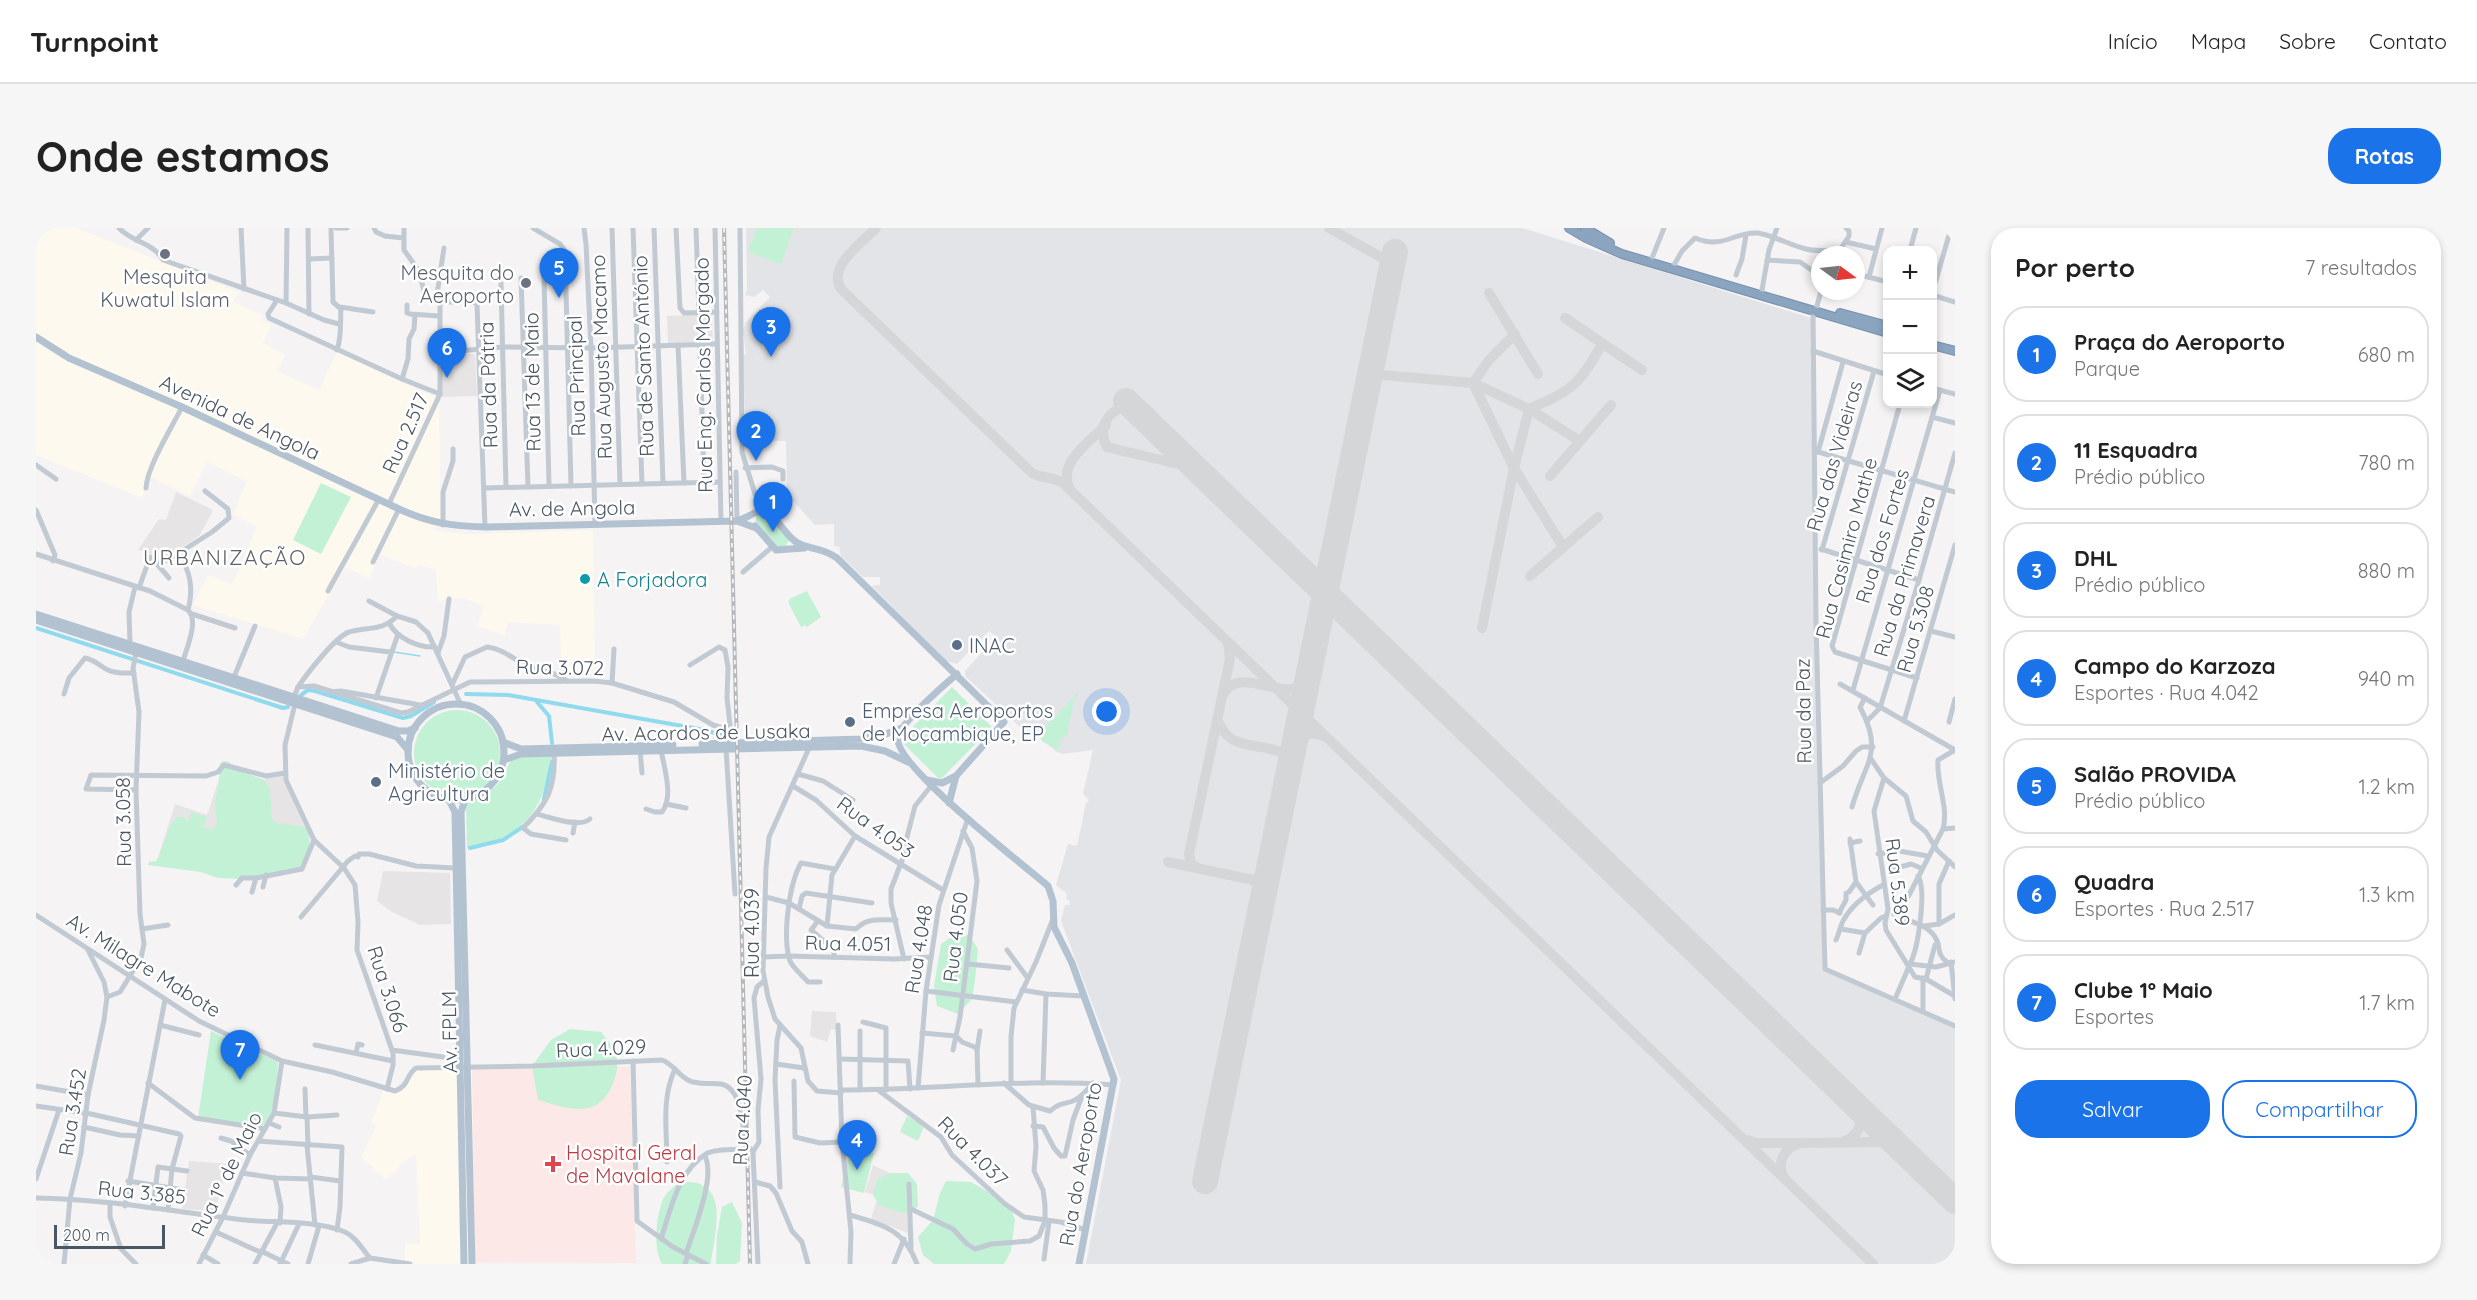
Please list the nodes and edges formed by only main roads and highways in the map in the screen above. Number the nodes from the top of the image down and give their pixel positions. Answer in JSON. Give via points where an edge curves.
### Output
{"nodes":[{"id":1,"x":1569,"y":228,"type":"edge"},
{"id":2,"x":1585,"y":228,"type":"edge"},
{"id":3,"x":1733,"y":281,"type":"junction"},
{"id":4,"x":1815,"y":308,"type":"junction"},
{"id":5,"x":1883,"y":325,"type":"edge"},
{"id":6,"x":1883,"y":332,"type":"edge"},
{"id":7,"x":37,"y":340,"type":"edge"},
{"id":8,"x":1937,"y":341,"type":"edge"},
{"id":9,"x":1937,"y":346,"type":"edge"},
{"id":10,"x":1955,"y":346,"type":"edge"},
{"id":11,"x":1955,"y":351,"type":"edge"},
{"id":12,"x":754,"y":514,"type":"junction"},
{"id":13,"x":737,"y":521,"type":"junction"},
{"id":14,"x":432,"y":522,"type":"joint"},
{"id":15,"x":756,"y":528,"type":"junction"},
{"id":16,"x":794,"y":540,"type":"junction"},
{"id":17,"x":787,"y":550,"type":"junction"},
{"id":18,"x":824,"y":550,"type":"junction"},
{"id":19,"x":36,"y":614,"type":"edge"},
{"id":20,"x":36,"y":620,"type":"edge"},
{"id":21,"x":138,"y":655,"type":"junction"},
{"id":22,"x":957,"y":674,"type":"junction"},
{"id":23,"x":295,"y":700,"type":"junction"},
{"id":24,"x":371,"y":725,"type":"junction"},
{"id":25,"x":415,"y":728,"type":"junction"},
{"id":26,"x":902,"y":728,"type":"junction"},
{"id":27,"x":503,"y":742,"type":"junction"},
{"id":28,"x":729,"y":746,"type":"junction"},
{"id":29,"x":408,"y":750,"type":"junction"},
{"id":30,"x":504,"y":760,"type":"junction"},
{"id":31,"x":908,"y":762,"type":"junction"},
{"id":32,"x":956,"y":776,"type":"junction"},
{"id":33,"x":925,"y":779,"type":"junction"},
{"id":34,"x":449,"y":800,"type":"junction"},
{"id":35,"x":465,"y":800,"type":"junction"},
{"id":36,"x":949,"y":803,"type":"junction"},
{"id":37,"x":462,"y":1065,"type":"junction"},
{"id":38,"x":464,"y":1264,"type":"edge"},
{"id":39,"x":472,"y":1264,"type":"edge"},
{"id":40,"x":1079,"y":1264,"type":"edge"}],
"edges":[{"from":1,"to":3,"type":"highway","via":[[1622,254]]},
{"from":2,"to":3,"type":"highway","via":[[1607,242]]},
{"from":3,"to":4,"type":"highway"},
{"from":3,"to":4,"type":"highway"},
{"from":4,"to":5,"type":"highway"},
{"from":4,"to":6,"type":"highway"},
{"from":7,"to":14,"type":"main road","name":"Avenida de Angola"},
{"from":8,"to":10,"type":"highway"},
{"from":9,"to":11,"type":"highway"},
{"from":12,"to":13,"type":"main road"},
{"from":12,"to":15,"type":"main road"},
{"from":12,"to":16,"type":"main road","via":[[765,510]]},
{"from":13,"to":14,"type":"main road","name":"Av. de Angola","via":[[485,527]]},
{"from":13,"to":15,"type":"main road"},
{"from":15,"to":17,"type":"main road","via":[[772,547]]},
{"from":16,"to":17,"type":"main road"},
{"from":16,"to":18,"type":"main road"},
{"from":17,"to":18,"type":"main road"},
{"from":18,"to":22,"type":"main road","via":[[837,558]]},
{"from":19,"to":21,"type":"main road","via":[[129,644]]},
{"from":20,"to":21,"type":"main road"},
{"from":21,"to":23,"type":"main road"},
{"from":21,"to":23,"type":"main road","via":[[183,661]]},
{"from":22,"to":26,"type":"main road"},
{"from":22,"to":32,"type":"main road","via":[[1004,722]]},
{"from":23,"to":24,"type":"main road"},
{"from":24,"to":25,"type":"main road","via":[[404,732]]},
{"from":24,"to":29,"type":"main road","via":[[398,737]]},
{"from":25,"to":27,"type":"main road","via":[[430,712],[461,705],[488,716]]},
{"from":25,"to":29,"type":"main road"},
{"from":26,"to":28,"type":"main road","name":"Av. Acordos de Lusaka","via":[[862,739]]},
{"from":26,"to":31,"type":"main road","name":"Rua do Aeroporto","via":[[897,742]]},
{"from":27,"to":28,"type":"main road","name":"Av. Acordos de Lusaka","via":[[521,749]]},
{"from":27,"to":30,"type":"main road"},
{"from":28,"to":30,"type":"main road","name":"Av. Acordos de Lusaka","via":[[521,754]]},
{"from":28,"to":31,"type":"main road","name":"Av. Acordos de Lusaka","via":[[871,747]]},
{"from":29,"to":34,"type":"main road","via":[[418,782],[437,797]]},
{"from":30,"to":35,"type":"main road","via":[[490,786]]},
{"from":31,"to":33,"type":"main road","name":"Rua do Aeroporto"},
{"from":32,"to":33,"type":"main road","via":[[942,783]]},
{"from":32,"to":36,"type":"main road"},
{"from":33,"to":36,"type":"main road","name":"Rua do Aeroporto"},
{"from":34,"to":35,"type":"main road"},
{"from":34,"to":37,"type":"main road","via":[[455,812]]},
{"from":35,"to":37,"type":"main road","name":"Av. FPLM","via":[[461,812]]},
{"from":36,"to":40,"type":"main road","name":"Rua do Aeroporto","via":[[1048,886],[1054,927],[1072,963],[1110,1064],[1114,1085]]},
{"from":37,"to":38,"type":"main road","name":"Av. FPLM"},
{"from":37,"to":39,"type":"main road","name":"Av. FPLM","via":[[467,1083]]}]}
